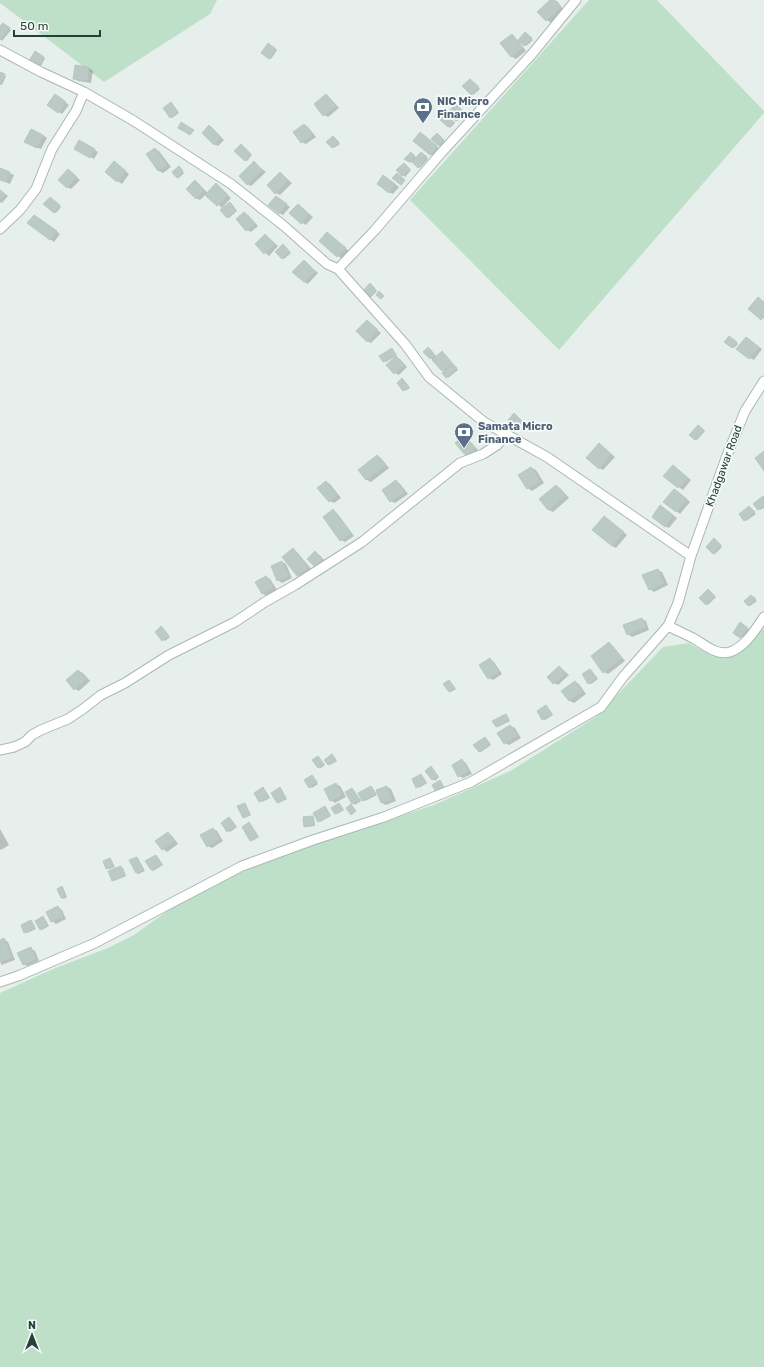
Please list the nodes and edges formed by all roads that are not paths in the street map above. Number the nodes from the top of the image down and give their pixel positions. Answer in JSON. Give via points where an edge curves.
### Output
{"nodes":[{"id":1,"x":576,"y":0,"type":"edge"},
{"id":2,"x":0,"y":50,"type":"edge"},
{"id":3,"x":84,"y":92,"type":"junction"},
{"id":4,"x":0,"y":229,"type":"edge"},
{"id":5,"x":338,"y":269,"type":"junction"},
{"id":6,"x":764,"y":381,"type":"edge"},
{"id":7,"x":507,"y":434,"type":"junction"},
{"id":8,"x":691,"y":556,"type":"junction"},
{"id":9,"x":764,"y":617,"type":"edge"},
{"id":10,"x":668,"y":626,"type":"junction"},
{"id":11,"x":0,"y":750,"type":"edge"},
{"id":12,"x":0,"y":982,"type":"edge"}],
"edges":[{"from":1,"to":5,"type":"street","via":[[532,54]]},
{"from":2,"to":3,"type":"street"},
{"from":3,"to":4,"type":"street","via":[[76,111],[52,149],[36,189],[20,210]]},
{"from":3,"to":5,"type":"street","via":[[231,184],[327,264]]},
{"from":5,"to":7,"type":"street","via":[[405,344],[429,377],[484,422]]},
{"from":6,"to":8,"type":"street","name":"Khadgawar Road","via":[[744,411]]},
{"from":7,"to":8,"type":"street","via":[[547,457]]},
{"from":7,"to":11,"type":"street","via":[[497,445],[483,454],[460,463],[362,542],[295,585],[235,622],[169,655],[68,719],[41,730],[25,742]]},
{"from":8,"to":10,"type":"street","name":"Khadgawar Road","via":[[678,603]]},
{"from":9,"to":10,"type":"street","via":[[742,645],[729,652],[710,649]]},
{"from":10,"to":12,"type":"street","name":"Khadgawar Road","via":[[623,677],[601,707],[471,782],[384,817],[242,866],[95,943]]}]}
